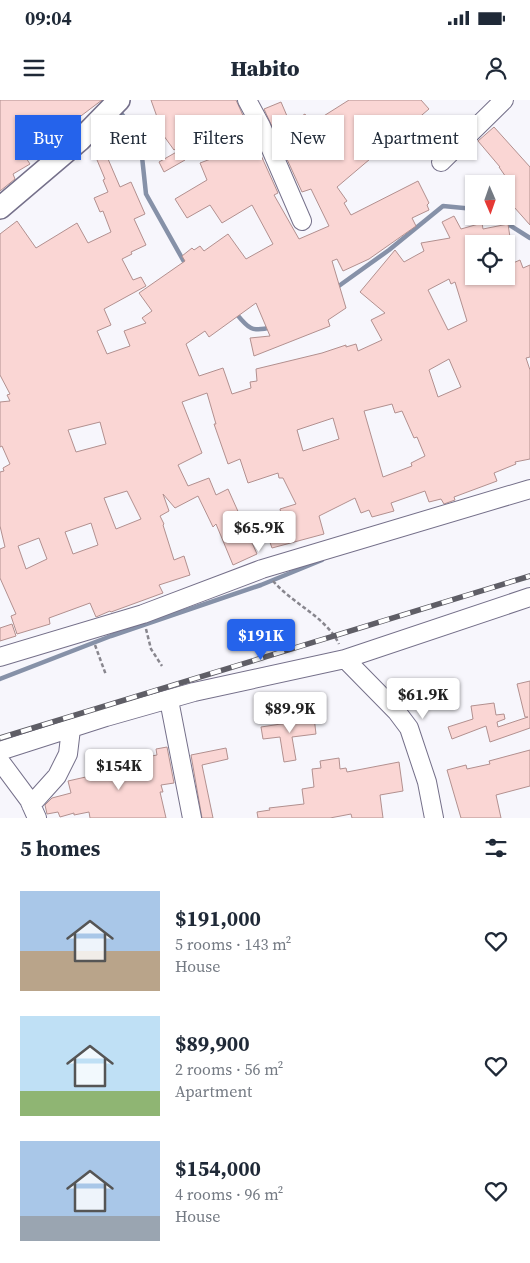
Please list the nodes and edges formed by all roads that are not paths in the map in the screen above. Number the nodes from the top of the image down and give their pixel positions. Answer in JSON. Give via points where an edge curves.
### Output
{"nodes":[{"id":1,"x":119,"y":100,"type":"edge"},
{"id":2,"x":247,"y":100,"type":"edge"},
{"id":3,"x":504,"y":100,"type":"edge"},
{"id":4,"x":441,"y":162,"type":"dead end"},
{"id":5,"x":0,"y":208,"type":"edge"},
{"id":6,"x":302,"y":221,"type":"dead end"},
{"id":7,"x":530,"y":489,"type":"edge"},
{"id":8,"x":530,"y":597,"type":"edge"},
{"id":9,"x":0,"y":657,"type":"edge"},
{"id":10,"x":346,"y":659,"type":"junction"},
{"id":11,"x":169,"y":700,"type":"junction"},
{"id":12,"x":72,"y":729,"type":"junction"},
{"id":13,"x":0,"y":751,"type":"edge"},
{"id":14,"x":0,"y":761,"type":"edge"},
{"id":15,"x":34,"y":811,"type":"edge"},
{"id":16,"x":192,"y":818,"type":"edge"},
{"id":17,"x":434,"y":818,"type":"edge"}],
"edges":[{"from":1,"to":5,"type":"street","via":[[80,140]]},
{"from":2,"to":6,"type":"street"},
{"from":3,"to":4,"type":"street"},
{"from":7,"to":9,"type":"street","via":[[262,570],[142,614]]},
{"from":8,"to":10,"type":"street"},
{"from":10,"to":11,"type":"street"},
{"from":10,"to":17,"type":"street","via":[[409,728]]},
{"from":11,"to":12,"type":"street"},
{"from":11,"to":16,"type":"street"},
{"from":12,"to":13,"type":"street"},
{"from":12,"to":15,"type":"street","via":[[68,754]]},
{"from":14,"to":15,"type":"street"}]}
